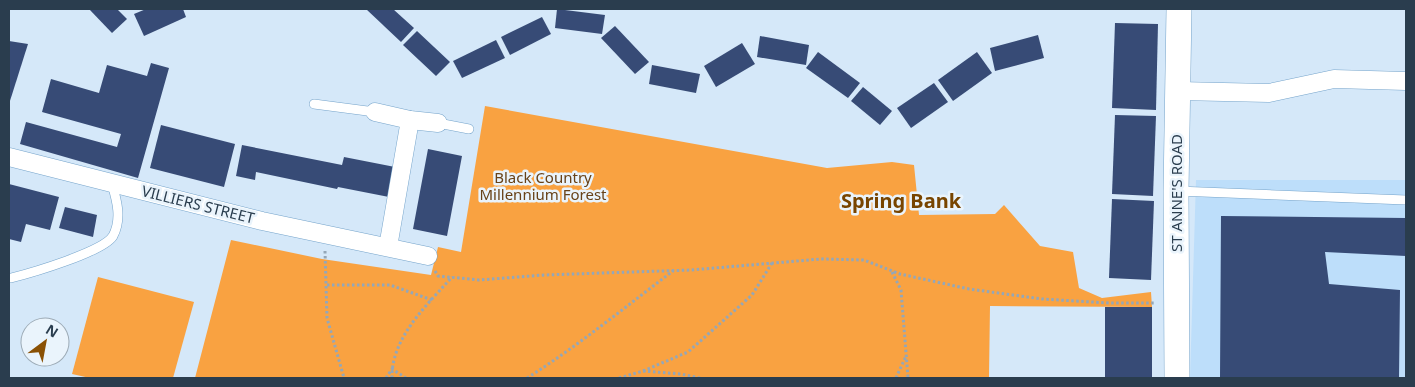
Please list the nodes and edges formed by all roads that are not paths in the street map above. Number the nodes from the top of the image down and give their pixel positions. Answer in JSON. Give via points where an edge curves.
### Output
{"nodes":[{"id":1,"x":1179,"y":9,"type":"edge"},
{"id":2,"x":1406,"y":81,"type":"edge"},
{"id":3,"x":1178,"y":91,"type":"junction"},
{"id":4,"x":314,"y":104,"type":"dead end"},
{"id":5,"x":375,"y":112,"type":"joint"},
{"id":6,"x":410,"y":120,"type":"junction"},
{"id":7,"x":438,"y":124,"type":"joint"},
{"id":8,"x":469,"y":129,"type":"dead end"},
{"id":9,"x":9,"y":158,"type":"edge"},
{"id":10,"x":112,"y":184,"type":"junction"},
{"id":11,"x":1176,"y":191,"type":"junction"},
{"id":12,"x":1406,"y":200,"type":"edge"},
{"id":13,"x":388,"y":246,"type":"junction"},
{"id":14,"x":428,"y":256,"type":"road end"},
{"id":15,"x":11,"y":278,"type":"dead end"},
{"id":16,"x":1177,"y":378,"type":"edge"}],
"edges":[{"from":1,"to":3,"type":"street","name":"ST ANNE'S ROAD"},
{"from":2,"to":3,"type":"street","via":[[1334,79],[1269,93]]},
{"from":3,"to":11,"type":"street","name":"ST ANNE'S ROAD"},
{"from":4,"to":5,"type":"lane"},
{"from":5,"to":6,"type":"street"},
{"from":6,"to":7,"type":"street"},
{"from":6,"to":13,"type":"street"},
{"from":7,"to":8,"type":"lane"},
{"from":9,"to":10,"type":"street","name":"VILLIERS STREET"},
{"from":10,"to":13,"type":"street","name":"VILLIERS STREET"},
{"from":10,"to":15,"type":"lane","via":[[118,213],[109,241],[57,266]]},
{"from":11,"to":12,"type":"lane"},
{"from":11,"to":16,"type":"street","name":"ST ANNE'S ROAD"},
{"from":13,"to":14,"type":"street","name":"VILLIERS STREET"}]}
